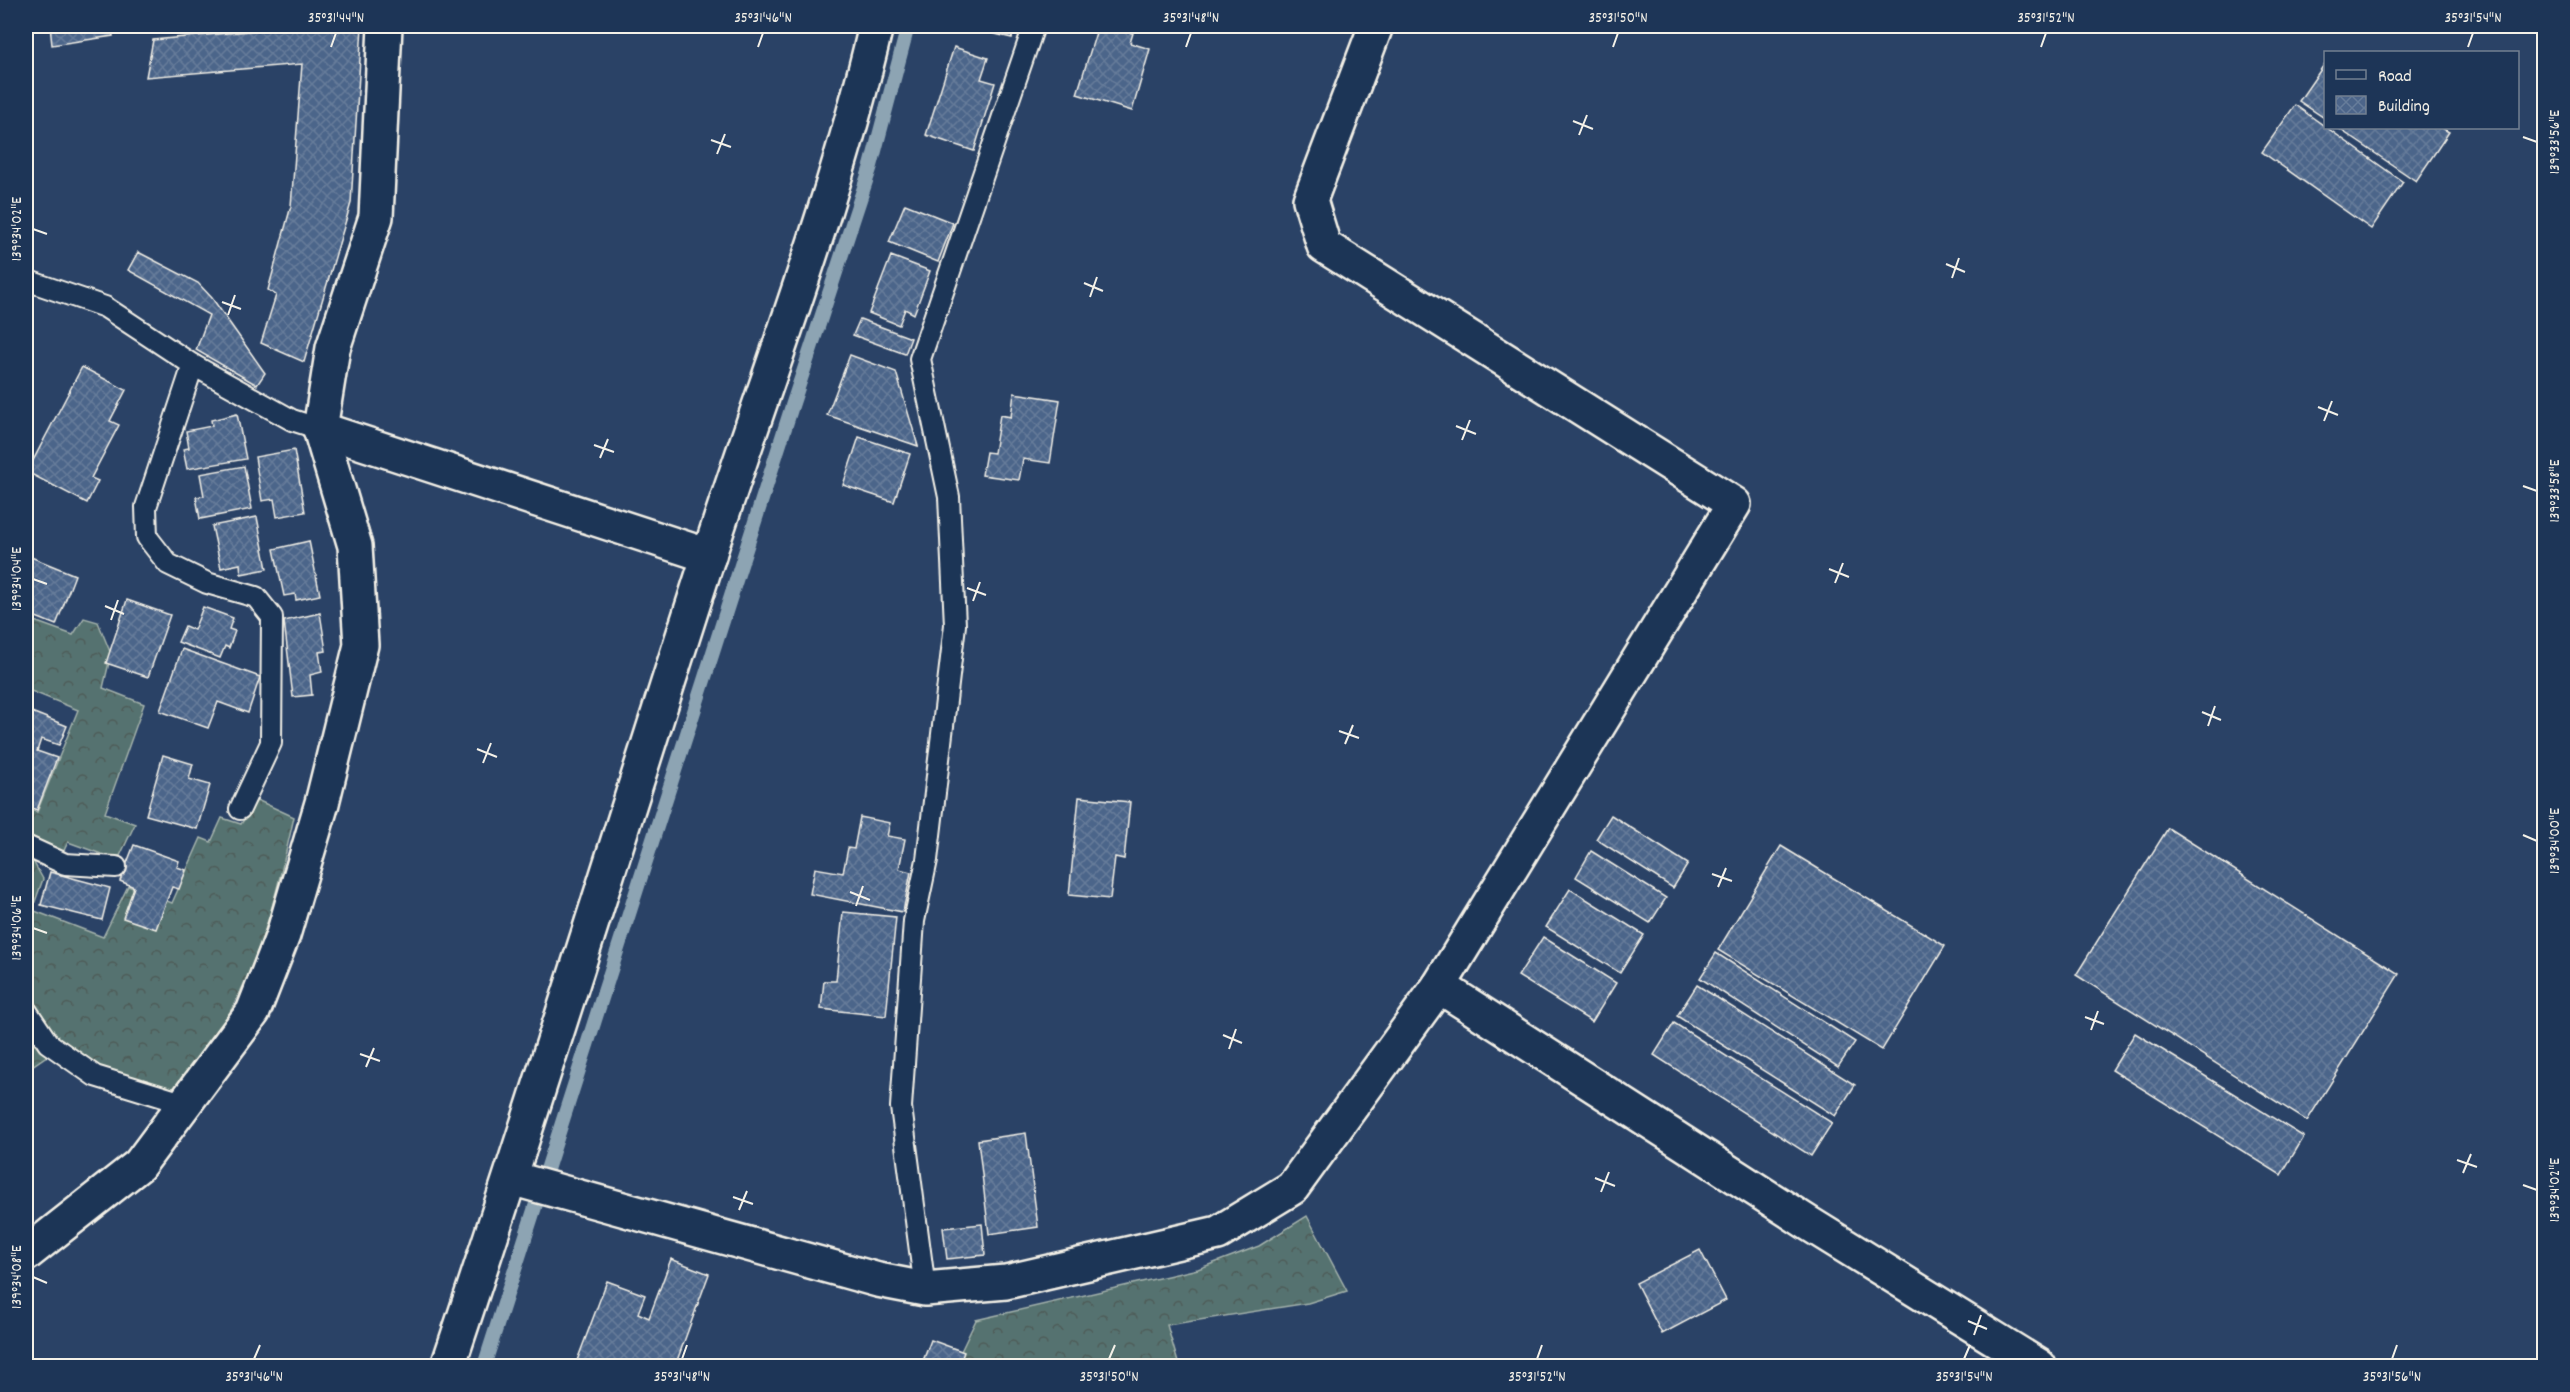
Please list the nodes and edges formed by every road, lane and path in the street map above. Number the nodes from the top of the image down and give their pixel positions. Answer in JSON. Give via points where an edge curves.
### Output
{"nodes":[{"id":1,"x":385,"y":26,"type":"edge"},
{"id":2,"x":876,"y":26,"type":"edge"},
{"id":3,"x":1034,"y":26,"type":"edge"},
{"id":4,"x":1376,"y":26,"type":"edge"},
{"id":5,"x":26,"y":280,"type":"edge"},
{"id":6,"x":193,"y":365,"type":"junction"},
{"id":7,"x":320,"y":429,"type":"junction"},
{"id":8,"x":709,"y":556,"type":"junction"},
{"id":9,"x":240,"y":809,"type":"dead end"},
{"id":10,"x":26,"y":846,"type":"edge"},
{"id":11,"x":116,"y":867,"type":"dead end"},
{"id":12,"x":1439,"y":986,"type":"junction"},
{"id":13,"x":26,"y":1010,"type":"edge"},
{"id":14,"x":186,"y":1104,"type":"junction"},
{"id":15,"x":511,"y":1178,"type":"junction"},
{"id":16,"x":26,"y":1254,"type":"edge"},
{"id":17,"x":925,"y":1289,"type":"junction"},
{"id":18,"x":448,"y":1366,"type":"edge"},
{"id":19,"x":2039,"y":1366,"type":"edge"}],
"edges":[{"from":1,"to":7,"type":"street","via":[[376,217],[333,348]]},
{"from":2,"to":8,"type":"street","via":[[858,106]]},
{"from":3,"to":17,"type":"lane","via":[[920,359],[949,497],[955,625],[927,860],[914,921],[901,1107]]},
{"from":4,"to":12,"type":"street","via":[[1310,200],[1324,246],[1734,504]]},
{"from":5,"to":6,"type":"lane","via":[[105,307]]},
{"from":6,"to":7,"type":"lane","via":[[292,420]]},
{"from":6,"to":9,"type":"lane","via":[[146,507],[147,537],[168,564],[207,583],[256,597],[272,617],[271,743]]},
{"from":7,"to":8,"type":"street"},
{"from":7,"to":14,"type":"street","via":[[355,546],[361,645],[322,803],[283,935],[253,1012]]},
{"from":8,"to":15,"type":"street"},
{"from":10,"to":11,"type":"lane","via":[[66,864]]},
{"from":12,"to":17,"type":"street","via":[[1292,1188],[1218,1233],[1006,1282]]},
{"from":12,"to":19,"type":"street"},
{"from":13,"to":14,"type":"lane","via":[[48,1043],[95,1076]]},
{"from":14,"to":16,"type":"street","via":[[139,1165]]},
{"from":15,"to":17,"type":"street","via":[[879,1280]]},
{"from":15,"to":18,"type":"street"}]}
